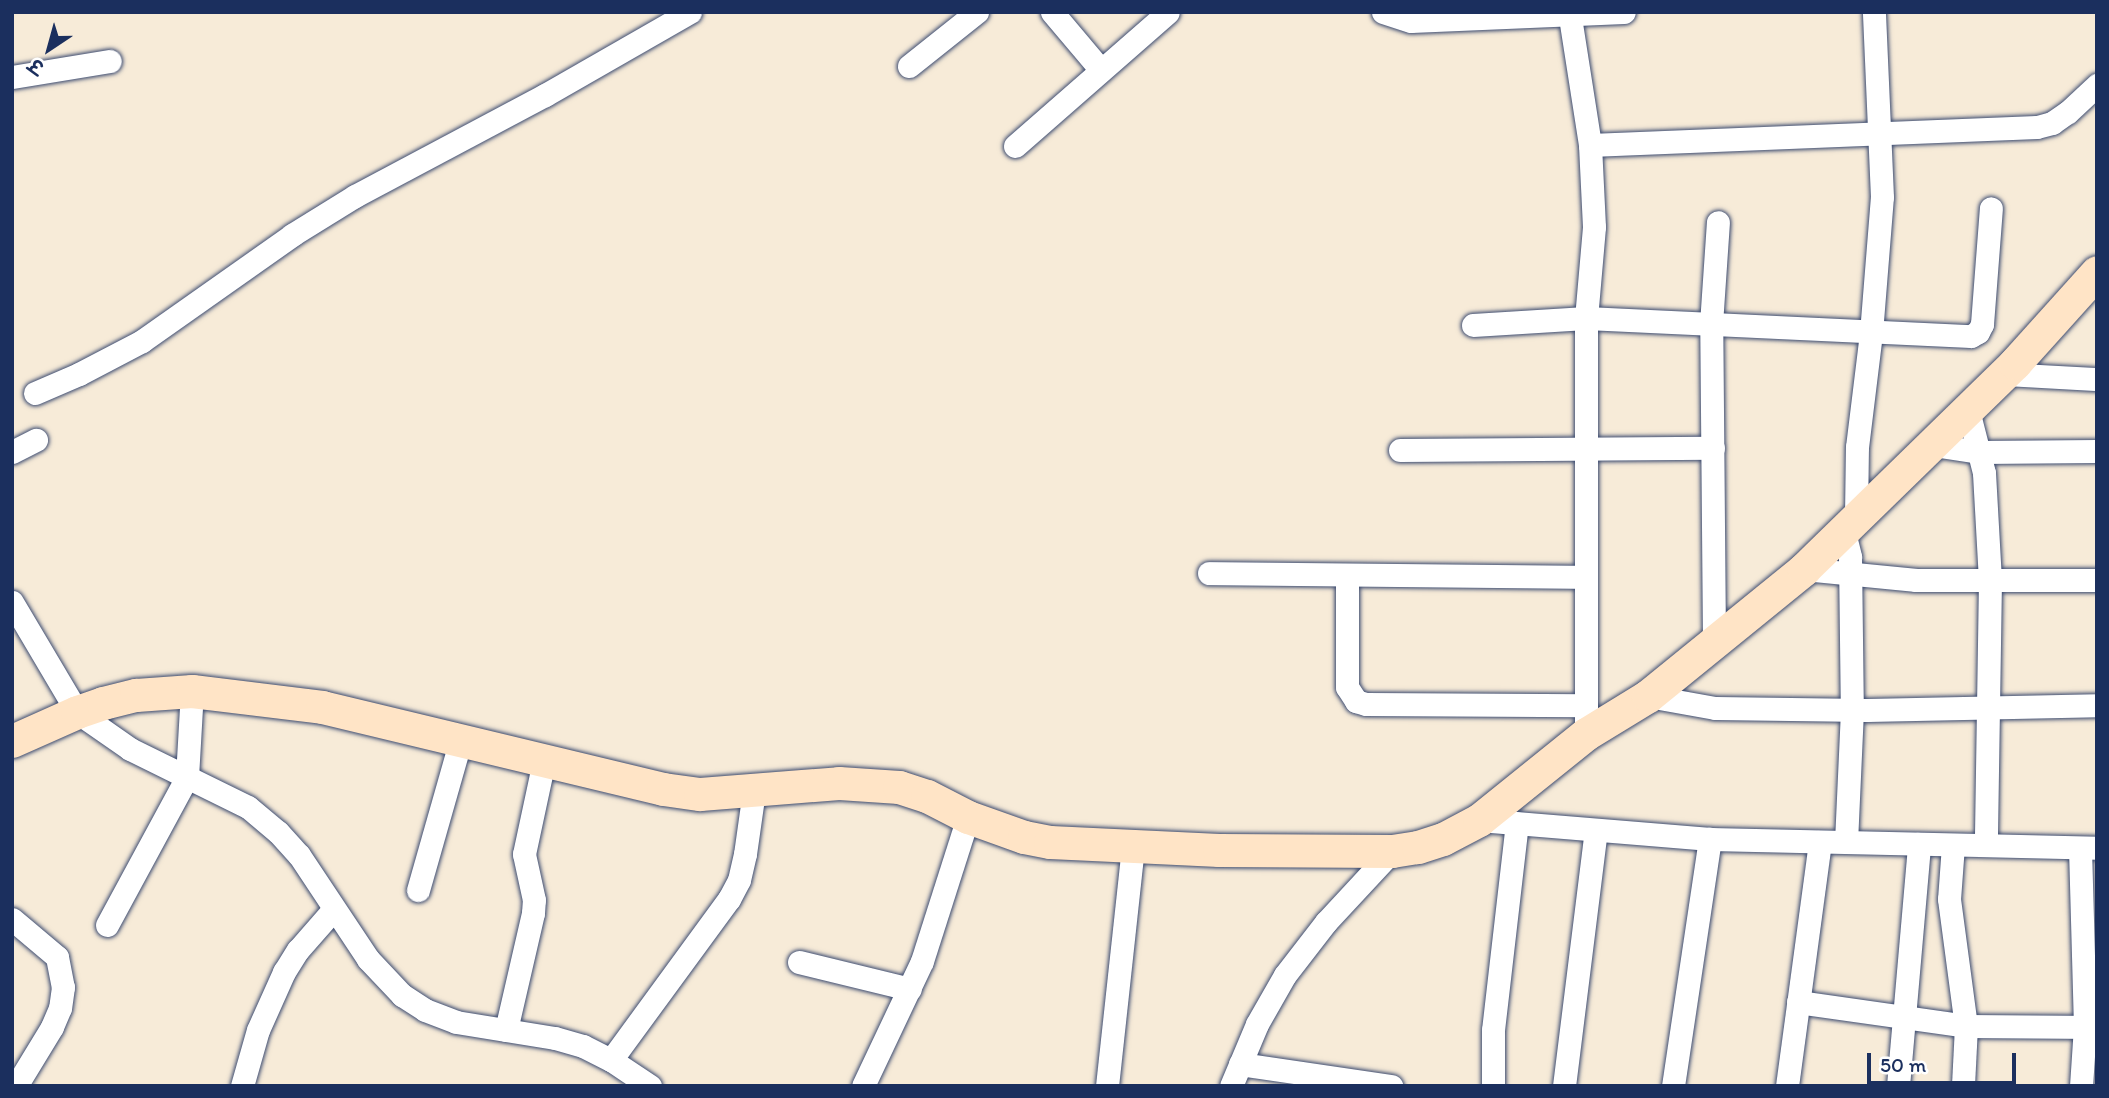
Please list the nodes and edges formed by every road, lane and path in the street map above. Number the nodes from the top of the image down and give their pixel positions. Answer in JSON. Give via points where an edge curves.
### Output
{"nodes":[{"id":1,"x":690,"y":12,"type":"edge"},
{"id":2,"x":977,"y":12,"type":"edge"},
{"id":3,"x":1052,"y":12,"type":"edge"},
{"id":4,"x":1168,"y":12,"type":"edge"},
{"id":5,"x":1383,"y":12,"type":"edge"},
{"id":6,"x":1623,"y":12,"type":"edge"},
{"id":7,"x":1874,"y":12,"type":"edge"},
{"id":8,"x":1570,"y":17,"type":"junction"},
{"id":9,"x":110,"y":61,"type":"dead end"},
{"id":10,"x":909,"y":66,"type":"dead end"},
{"id":11,"x":1101,"y":70,"type":"junction"},
{"id":12,"x":12,"y":77,"type":"edge"},
{"id":13,"x":2097,"y":85,"type":"edge"},
{"id":14,"x":1878,"y":134,"type":"junction"},
{"id":15,"x":1590,"y":145,"type":"junction"},
{"id":16,"x":1015,"y":146,"type":"dead end"},
{"id":17,"x":1992,"y":208,"type":"dead end"},
{"id":18,"x":1718,"y":222,"type":"dead end"},
{"id":19,"x":2097,"y":272,"type":"edge"},
{"id":20,"x":1586,"y":318,"type":"junction"},
{"id":21,"x":1711,"y":324,"type":"junction"},
{"id":22,"x":1474,"y":325,"type":"dead end"},
{"id":23,"x":1871,"y":333,"type":"junction"},
{"id":24,"x":2004,"y":374,"type":"junction"},
{"id":25,"x":2097,"y":379,"type":"edge"},
{"id":26,"x":35,"y":393,"type":"dead end"},
{"id":27,"x":1968,"y":410,"type":"junction"},
{"id":28,"x":36,"y":440,"type":"dead end"},
{"id":29,"x":1933,"y":445,"type":"junction"},
{"id":30,"x":1584,"y":448,"type":"junction"},
{"id":31,"x":1713,"y":448,"type":"junction"},
{"id":32,"x":1401,"y":450,"type":"dead end"},
{"id":33,"x":2097,"y":451,"type":"edge"},
{"id":34,"x":12,"y":452,"type":"edge"},
{"id":35,"x":1980,"y":452,"type":"junction"},
{"id":36,"x":1850,"y":522,"type":"junction"},
{"id":37,"x":1804,"y":569,"type":"junction"},
{"id":38,"x":1209,"y":573,"type":"dead end"},
{"id":39,"x":1851,"y":573,"type":"junction"},
{"id":40,"x":1348,"y":576,"type":"junction"},
{"id":41,"x":1585,"y":578,"type":"junction"},
{"id":42,"x":1990,"y":580,"type":"junction"},
{"id":43,"x":2097,"y":580,"type":"edge"},
{"id":44,"x":12,"y":602,"type":"edge"},
{"id":45,"x":1714,"y":640,"type":"junction"},
{"id":46,"x":192,"y":691,"type":"junction"},
{"id":47,"x":1648,"y":696,"type":"junction"},
{"id":48,"x":2097,"y":705,"type":"edge"},
{"id":49,"x":1987,"y":708,"type":"junction"},
{"id":50,"x":1852,"y":710,"type":"junction"},
{"id":51,"x":77,"y":712,"type":"junction"},
{"id":52,"x":1586,"y":720,"type":"junction"},
{"id":53,"x":461,"y":739,"type":"junction"},
{"id":54,"x":12,"y":741,"type":"edge"},
{"id":55,"x":544,"y":761,"type":"junction"},
{"id":56,"x":187,"y":777,"type":"junction"},
{"id":57,"x":754,"y":791,"type":"junction"},
{"id":58,"x":968,"y":817,"type":"junction"},
{"id":59,"x":1479,"y":820,"type":"junction"},
{"id":60,"x":1517,"y":823,"type":"junction"},
{"id":61,"x":1596,"y":830,"type":"junction"},
{"id":62,"x":1710,"y":839,"type":"junction"},
{"id":63,"x":1820,"y":842,"type":"junction"},
{"id":64,"x":1846,"y":842,"type":"junction"},
{"id":65,"x":1919,"y":844,"type":"junction"},
{"id":66,"x":1953,"y":845,"type":"junction"},
{"id":67,"x":1986,"y":845,"type":"junction"},
{"id":68,"x":1133,"y":847,"type":"junction"},
{"id":69,"x":2088,"y":848,"type":"edge"},
{"id":70,"x":1392,"y":851,"type":"junction"},
{"id":71,"x":418,"y":890,"type":"dead end"},
{"id":72,"x":333,"y":910,"type":"junction"},
{"id":73,"x":12,"y":919,"type":"edge"},
{"id":74,"x":107,"y":925,"type":"dead end"},
{"id":75,"x":799,"y":962,"type":"dead end"},
{"id":76,"x":909,"y":989,"type":"junction"},
{"id":77,"x":1798,"y":1002,"type":"junction"},
{"id":78,"x":1905,"y":1018,"type":"junction"},
{"id":79,"x":1966,"y":1026,"type":"junction"},
{"id":80,"x":2091,"y":1026,"type":"edge"},
{"id":81,"x":506,"y":1030,"type":"junction"},
{"id":82,"x":611,"y":1060,"type":"junction"},
{"id":83,"x":1240,"y":1064,"type":"junction"},
{"id":84,"x":1377,"y":1085,"type":"edge"},
{"id":85,"x":16,"y":1086,"type":"edge"},
{"id":86,"x":242,"y":1086,"type":"edge"},
{"id":87,"x":650,"y":1086,"type":"edge"},
{"id":88,"x":863,"y":1086,"type":"edge"},
{"id":89,"x":1107,"y":1086,"type":"edge"},
{"id":90,"x":1231,"y":1086,"type":"edge"},
{"id":91,"x":1493,"y":1086,"type":"edge"},
{"id":92,"x":1564,"y":1086,"type":"edge"},
{"id":93,"x":1672,"y":1086,"type":"edge"},
{"id":94,"x":1787,"y":1086,"type":"edge"},
{"id":95,"x":1898,"y":1086,"type":"edge"},
{"id":96,"x":1963,"y":1086,"type":"edge"},
{"id":97,"x":2081,"y":1086,"type":"edge"}],
"edges":[{"from":1,"to":26,"type":"street","via":[[355,196],[142,341]]},
{"from":2,"to":10,"type":"street"},
{"from":3,"to":11,"type":"street"},
{"from":4,"to":11,"type":"street"},
{"from":5,"to":8,"type":"street","via":[[1411,22]]},
{"from":6,"to":8,"type":"street"},
{"from":7,"to":14,"type":"street"},
{"from":8,"to":15,"type":"street"},
{"from":9,"to":12,"type":"street"},
{"from":11,"to":16,"type":"street"},
{"from":13,"to":14,"type":"street","via":[[2068,112],[2037,127]]},
{"from":14,"to":15,"type":"street"},
{"from":14,"to":23,"type":"street","via":[[1882,197]]},
{"from":15,"to":20,"type":"street","via":[[1594,227]]},
{"from":17,"to":23,"type":"street","via":[[1979,332],[1959,338]]},
{"from":18,"to":21,"type":"street"},
{"from":19,"to":24,"type":"street"},
{"from":20,"to":21,"type":"street"},
{"from":20,"to":22,"type":"street"},
{"from":20,"to":30,"type":"street"},
{"from":21,"to":23,"type":"street"},
{"from":21,"to":31,"type":"street"},
{"from":23,"to":36,"type":"street"},
{"from":24,"to":25,"type":"street"},
{"from":24,"to":27,"type":"street"},
{"from":27,"to":29,"type":"street"},
{"from":27,"to":35,"type":"street"},
{"from":28,"to":34,"type":"street"},
{"from":29,"to":35,"type":"street"},
{"from":29,"to":36,"type":"street"},
{"from":30,"to":31,"type":"street"},
{"from":30,"to":32,"type":"street"},
{"from":30,"to":41,"type":"street"},
{"from":31,"to":45,"type":"street"},
{"from":33,"to":35,"type":"street"},
{"from":35,"to":42,"type":"street"},
{"from":36,"to":37,"type":"street"},
{"from":36,"to":39,"type":"street"},
{"from":37,"to":39,"type":"street"},
{"from":37,"to":45,"type":"street"},
{"from":38,"to":40,"type":"street"},
{"from":39,"to":42,"type":"street","via":[[1916,580]]},
{"from":39,"to":50,"type":"street"},
{"from":40,"to":41,"type":"street"},
{"from":40,"to":52,"type":"street","via":[[1347,687],[1356,701]]},
{"from":41,"to":52,"type":"street"},
{"from":42,"to":43,"type":"street"},
{"from":42,"to":49,"type":"street"},
{"from":44,"to":51,"type":"street"},
{"from":45,"to":47,"type":"street"},
{"from":46,"to":51,"type":"street","via":[[136,695]]},
{"from":46,"to":53,"type":"street","via":[[322,707]]},
{"from":46,"to":56,"type":"street"},
{"from":47,"to":50,"type":"street","via":[[1715,708]]},
{"from":47,"to":52,"type":"street"},
{"from":48,"to":49,"type":"street"},
{"from":49,"to":50,"type":"street"},
{"from":49,"to":67,"type":"street"},
{"from":50,"to":64,"type":"street"},
{"from":51,"to":54,"type":"street"},
{"from":51,"to":56,"type":"street","via":[[130,749]]},
{"from":52,"to":59,"type":"street"},
{"from":53,"to":55,"type":"street"},
{"from":53,"to":71,"type":"street"},
{"from":55,"to":57,"type":"street","via":[[700,794]]},
{"from":55,"to":81,"type":"street","via":[[524,854],[533,913]]},
{"from":56,"to":72,"type":"street","via":[[248,807],[278,832],[299,855]]},
{"from":56,"to":74,"type":"street"},
{"from":57,"to":58,"type":"street","via":[[877,784],[927,796]]},
{"from":57,"to":82,"type":"street","via":[[739,880]]},
{"from":58,"to":68,"type":"street","via":[[1050,842]]},
{"from":58,"to":76,"type":"street"},
{"from":59,"to":60,"type":"street"},
{"from":59,"to":70,"type":"street","via":[[1443,839]]},
{"from":60,"to":61,"type":"street"},
{"from":60,"to":91,"type":"street","via":[[1493,1030]]},
{"from":61,"to":62,"type":"street"},
{"from":61,"to":92,"type":"street"},
{"from":62,"to":63,"type":"street"},
{"from":62,"to":93,"type":"street"},
{"from":63,"to":64,"type":"street"},
{"from":63,"to":77,"type":"street"},
{"from":64,"to":65,"type":"street"},
{"from":65,"to":66,"type":"street"},
{"from":65,"to":78,"type":"street"},
{"from":66,"to":67,"type":"street"},
{"from":66,"to":79,"type":"street","via":[[1950,917]]},
{"from":67,"to":69,"type":"street"},
{"from":68,"to":70,"type":"street"},
{"from":68,"to":89,"type":"street"},
{"from":69,"to":80,"type":"street"},
{"from":70,"to":83,"type":"street","via":[[1326,922],[1285,975]]},
{"from":72,"to":81,"type":"street","via":[[402,995],[456,1022]]},
{"from":72,"to":86,"type":"street","via":[[284,972],[258,1030]]},
{"from":73,"to":85,"type":"street","via":[[57,957],[63,986],[52,1027]]},
{"from":75,"to":76,"type":"street"},
{"from":76,"to":88,"type":"street"},
{"from":77,"to":78,"type":"street"},
{"from":77,"to":94,"type":"street"},
{"from":78,"to":79,"type":"street"},
{"from":78,"to":95,"type":"street"},
{"from":79,"to":80,"type":"street"},
{"from":79,"to":96,"type":"street"},
{"from":80,"to":97,"type":"street"},
{"from":81,"to":82,"type":"street","via":[[583,1046]]},
{"from":82,"to":87,"type":"street"},
{"from":83,"to":84,"type":"street"},
{"from":83,"to":90,"type":"street"}]}
